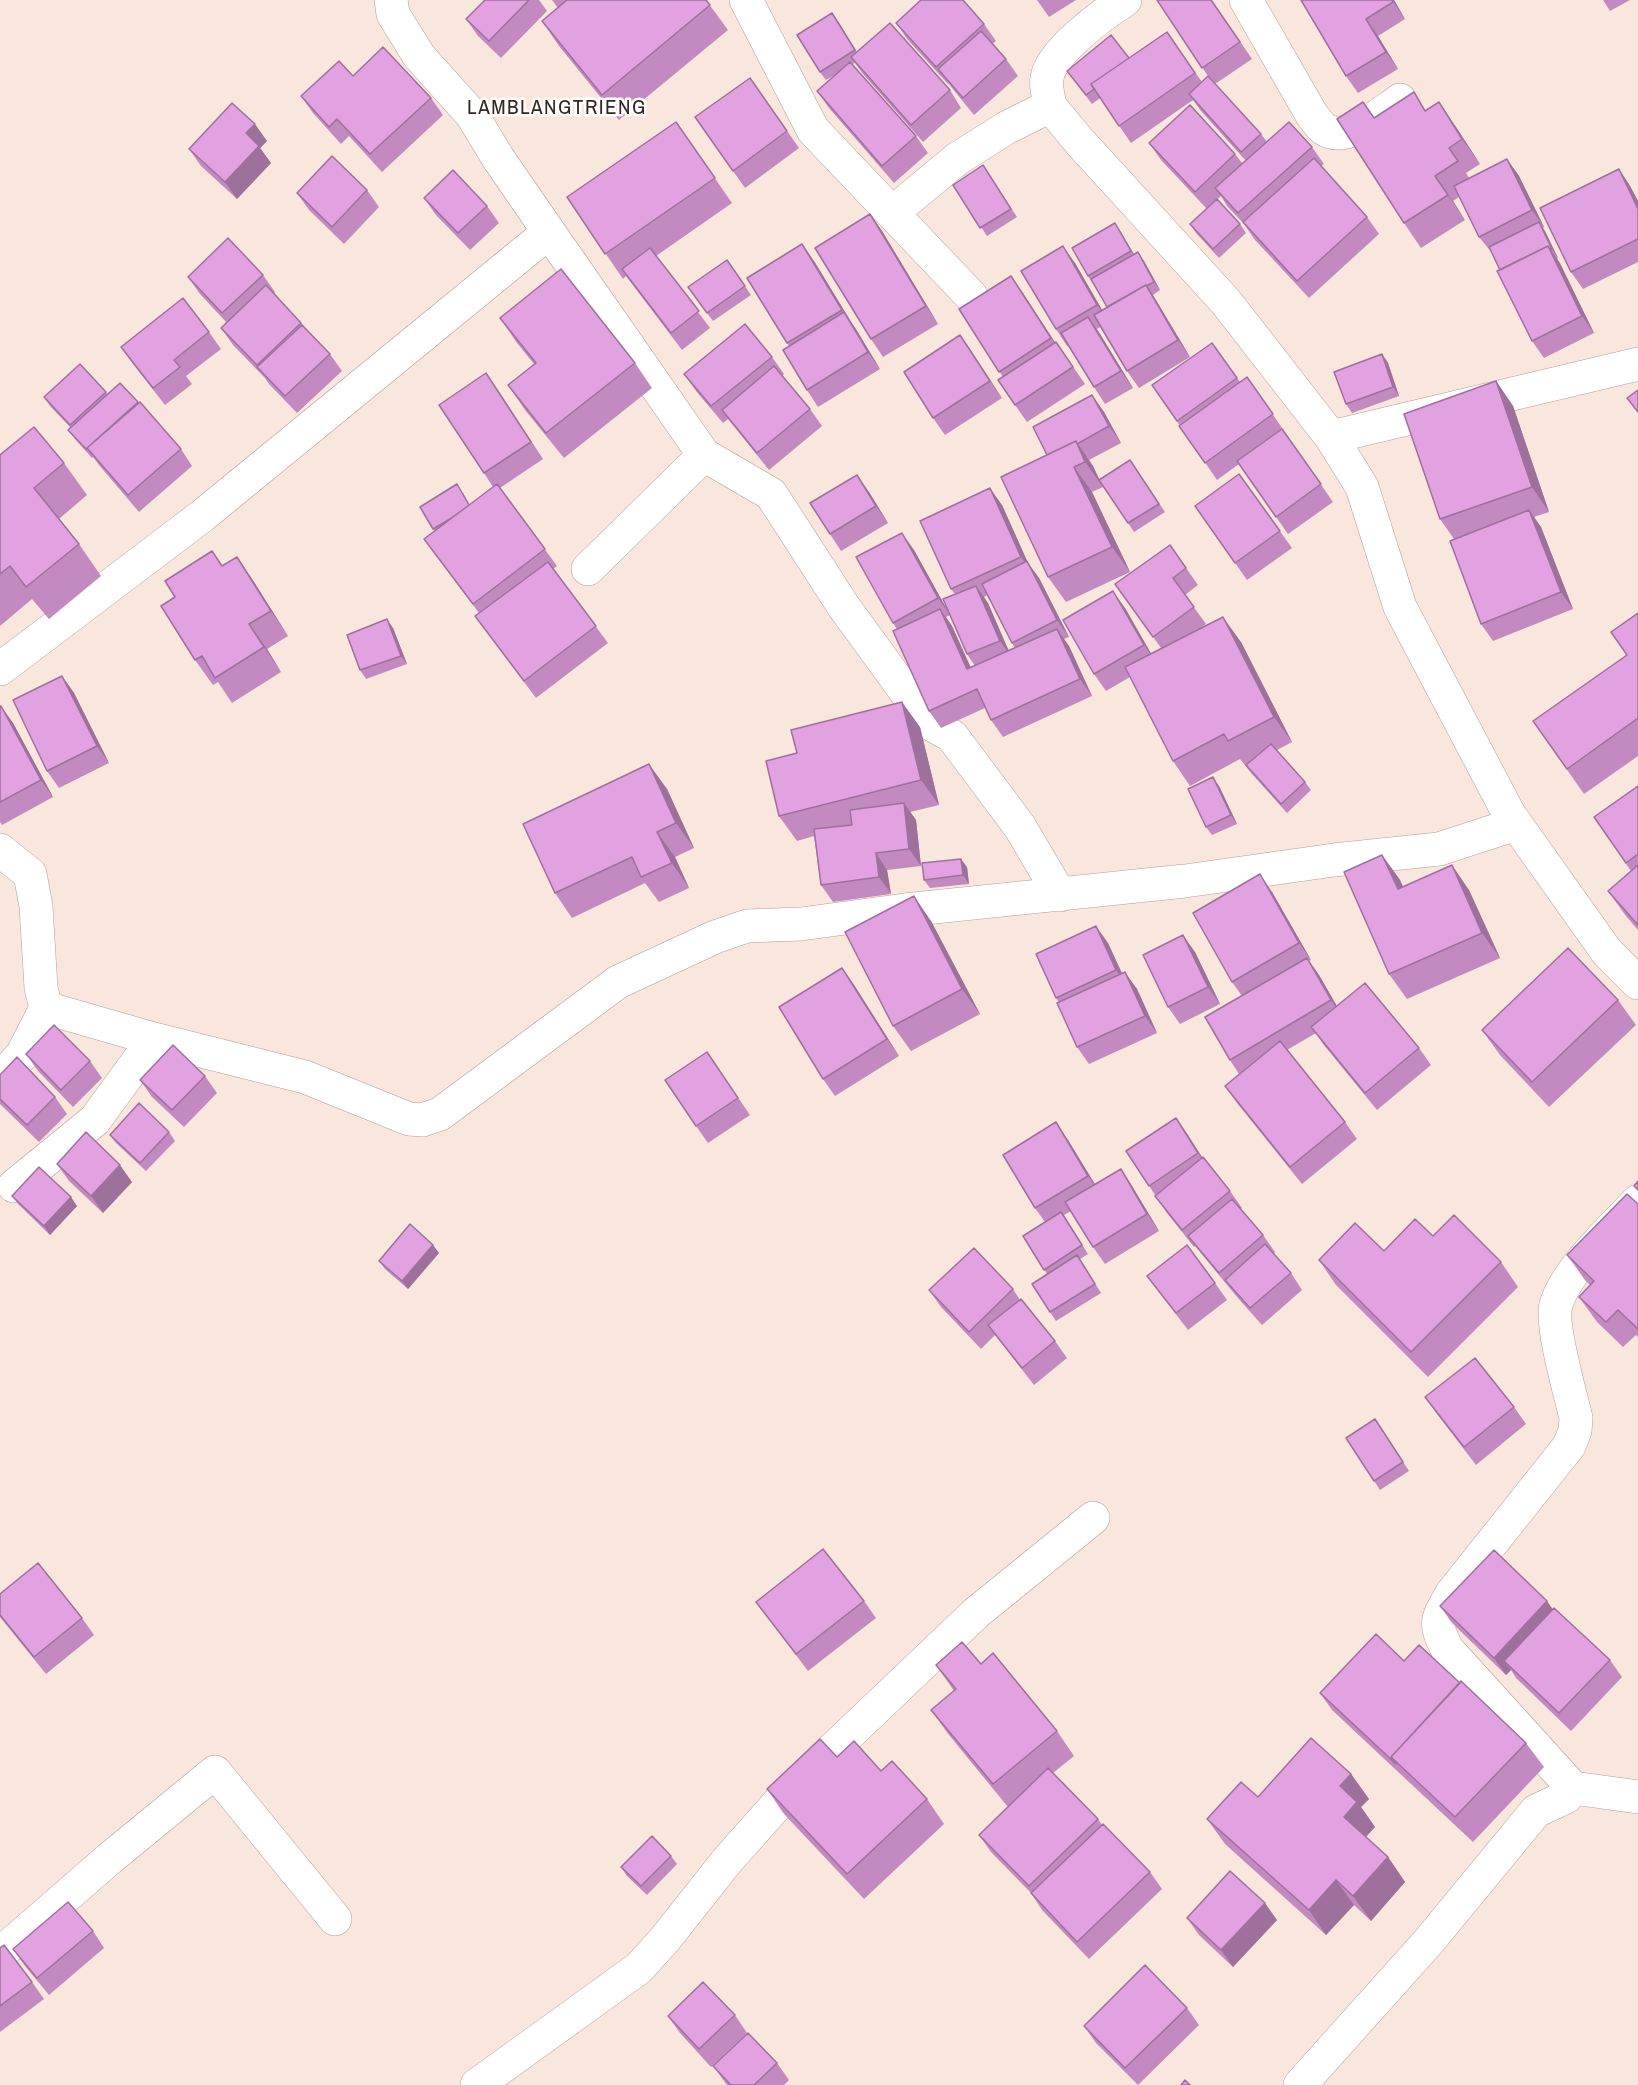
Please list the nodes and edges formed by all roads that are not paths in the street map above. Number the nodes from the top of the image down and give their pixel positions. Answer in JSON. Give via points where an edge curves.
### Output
{"nodes":[{"id":1,"x":391,"y":0,"type":"edge"},
{"id":2,"x":746,"y":0,"type":"edge"},
{"id":3,"x":1125,"y":0,"type":"edge"},
{"id":4,"x":1246,"y":0,"type":"edge"},
{"id":5,"x":1400,"y":100,"type":"edge"},
{"id":6,"x":1050,"y":106,"type":"junction"},
{"id":7,"x":892,"y":213,"type":"junction"},
{"id":8,"x":549,"y":232,"type":"junction"},
{"id":9,"x":971,"y":296,"type":"dead end"},
{"id":10,"x":1638,"y":364,"type":"edge"},
{"id":11,"x":1330,"y":437,"type":"junction"},
{"id":12,"x":704,"y":454,"type":"junction"},
{"id":13,"x":588,"y":569,"type":"dead end"},
{"id":14,"x":0,"y":669,"type":"edge"},
{"id":15,"x":1516,"y":824,"type":"junction"},
{"id":16,"x":0,"y":850,"type":"edge"},
{"id":17,"x":1060,"y":895,"type":"junction"},
{"id":18,"x":1638,"y":983,"type":"edge"},
{"id":19,"x":46,"y":1008,"type":"junction"},
{"id":20,"x":154,"y":1039,"type":"junction"},
{"id":21,"x":0,"y":1078,"type":"edge"},
{"id":22,"x":14,"y":1186,"type":"dead end"},
{"id":23,"x":1638,"y":1201,"type":"edge"},
{"id":24,"x":1093,"y":1518,"type":"dead end"},
{"id":25,"x":1573,"y":1788,"type":"junction"},
{"id":26,"x":1638,"y":1797,"type":"edge"},
{"id":27,"x":335,"y":1918,"type":"dead end"},
{"id":28,"x":0,"y":1954,"type":"edge"},
{"id":29,"x":477,"y":2085,"type":"edge"},
{"id":30,"x":1300,"y":2085,"type":"edge"}],
"edges":[{"from":1,"to":8,"type":"street","via":[[393,14],[419,56],[472,115]]},
{"from":2,"to":7,"type":"street","via":[[813,129]]},
{"from":3,"to":6,"type":"street","via":[[1101,16],[1054,60],[1046,79]]},
{"from":4,"to":5,"type":"street","via":[[1312,115],[1324,129],[1337,133],[1354,131]]},
{"from":6,"to":7,"type":"street","via":[[957,159]]},
{"from":6,"to":11,"type":"street","via":[[1226,302]]},
{"from":7,"to":9,"type":"street"},
{"from":8,"to":12,"type":"street"},
{"from":8,"to":14,"type":"street","via":[[202,516]]},
{"from":10,"to":11,"type":"street"},
{"from":11,"to":15,"type":"street","via":[[1362,487],[1400,607]]},
{"from":12,"to":13,"type":"street"},
{"from":12,"to":17,"type":"street","via":[[771,494],[844,607],[911,699],[929,723],[951,736],[1020,827]]},
{"from":15,"to":17,"type":"street","via":[[1439,849]]},
{"from":15,"to":18,"type":"street","via":[[1607,952]]},
{"from":16,"to":19,"type":"street","via":[[30,874]]},
{"from":17,"to":20,"type":"street","via":[[801,924],[747,926],[715,937],[618,982],[441,1114],[422,1120],[409,1119],[305,1077]]},
{"from":19,"to":20,"type":"street"},
{"from":19,"to":21,"type":"street","via":[[22,1055]]},
{"from":20,"to":22,"type":"street","via":[[95,1120]]},
{"from":23,"to":25,"type":"street","via":[[1580,1265],[1555,1306],[1555,1323],[1576,1418],[1569,1446],[1452,1593],[1438,1619],[1438,1631],[1447,1649]]},
{"from":24,"to":29,"type":"street","via":[[976,1613],[790,1790],[639,1968]]},
{"from":25,"to":26,"type":"street"},
{"from":25,"to":30,"type":"street","via":[[1566,1797],[1536,1811],[1429,1941]]},
{"from":27,"to":28,"type":"street","via":[[215,1772]]}]}
